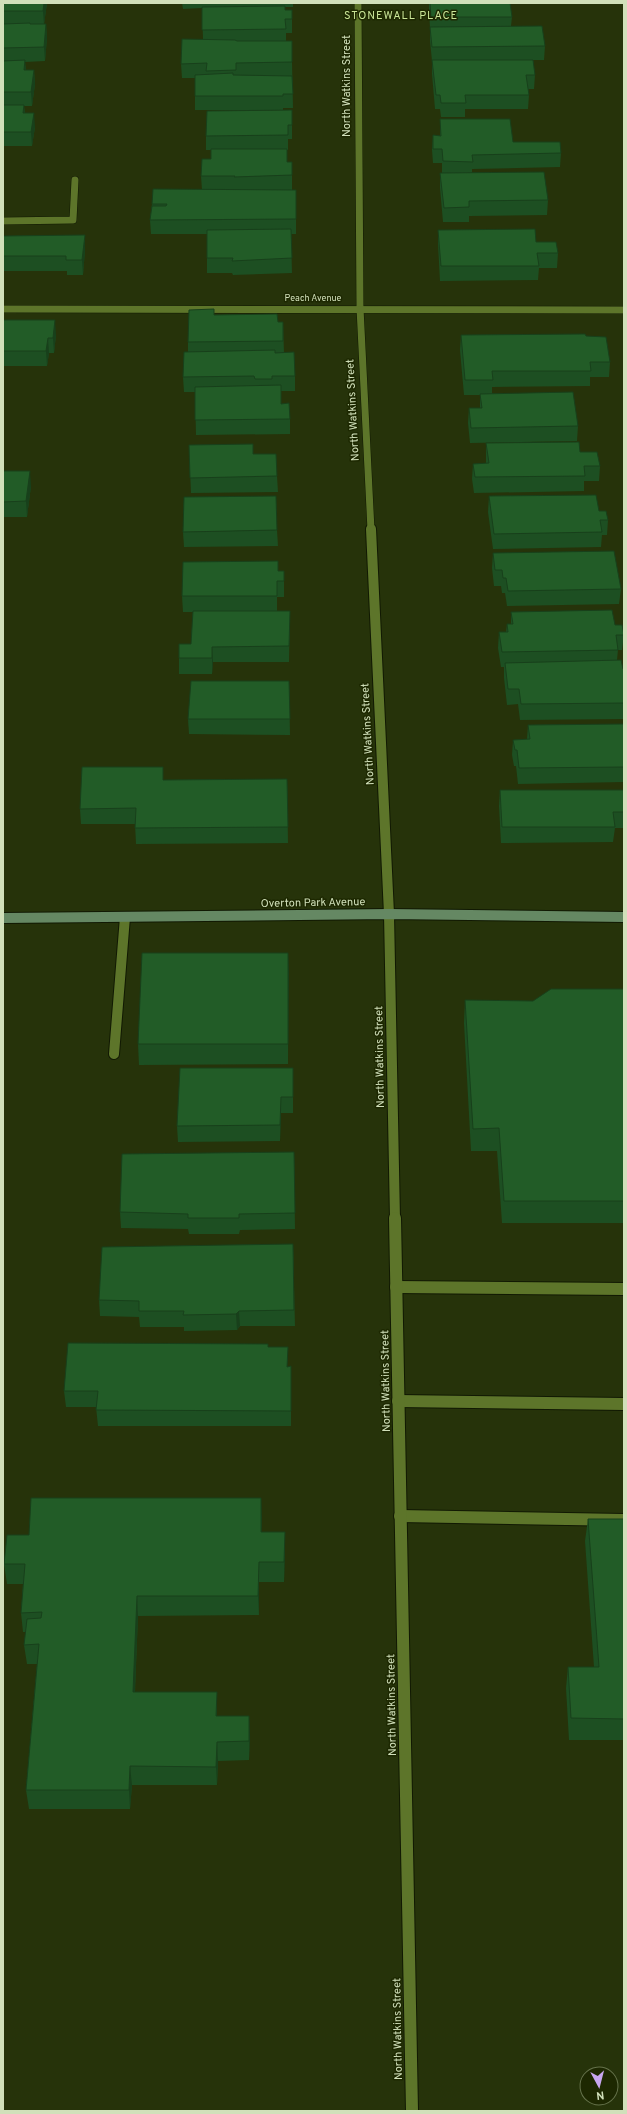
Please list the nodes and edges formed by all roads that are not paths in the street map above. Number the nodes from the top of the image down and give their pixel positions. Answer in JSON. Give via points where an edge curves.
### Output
{"nodes":[{"id":1,"x":358,"y":3,"type":"edge"},
{"id":2,"x":75,"y":180,"type":"dead end"},
{"id":3,"x":3,"y":221,"type":"edge"},
{"id":4,"x":3,"y":308,"type":"edge"},
{"id":5,"x":360,"y":308,"type":"junction"},
{"id":6,"x":624,"y":310,"type":"edge"},
{"id":7,"x":389,"y":914,"type":"junction"},
{"id":8,"x":125,"y":917,"type":"junction"},
{"id":9,"x":624,"y":917,"type":"edge"},
{"id":10,"x":3,"y":918,"type":"edge"},
{"id":11,"x":114,"y":1054,"type":"dead end"},
{"id":12,"x":396,"y":1287,"type":"junction"},
{"id":13,"x":624,"y":1289,"type":"edge"},
{"id":14,"x":398,"y":1401,"type":"junction"},
{"id":15,"x":624,"y":1404,"type":"edge"},
{"id":16,"x":400,"y":1516,"type":"junction"},
{"id":17,"x":624,"y":1520,"type":"edge"},
{"id":18,"x":412,"y":2111,"type":"edge"}],
"edges":[{"from":1,"to":5,"type":"street","name":"North Watkins Street"},
{"from":2,"to":3,"type":"street","via":[[73,220]]},
{"from":4,"to":5,"type":"street","name":"Peach Avenue"},
{"from":5,"to":6,"type":"street","name":"Peach Avenue"},
{"from":5,"to":7,"type":"street","name":"North Watkins Street"},
{"from":7,"to":8,"type":"street","name":"Overton Park Avenue"},
{"from":7,"to":9,"type":"street","name":"Overton Park Avenue"},
{"from":7,"to":12,"type":"street","name":"North Watkins Street"},
{"from":8,"to":10,"type":"street","name":"Overton Park Avenue"},
{"from":8,"to":11,"type":"street"},
{"from":12,"to":13,"type":"street"},
{"from":12,"to":14,"type":"street","name":"North Watkins Street"},
{"from":14,"to":15,"type":"street"},
{"from":14,"to":16,"type":"street","name":"North Watkins Street"},
{"from":16,"to":17,"type":"street"},
{"from":16,"to":18,"type":"street","name":"North Watkins Street"}]}
